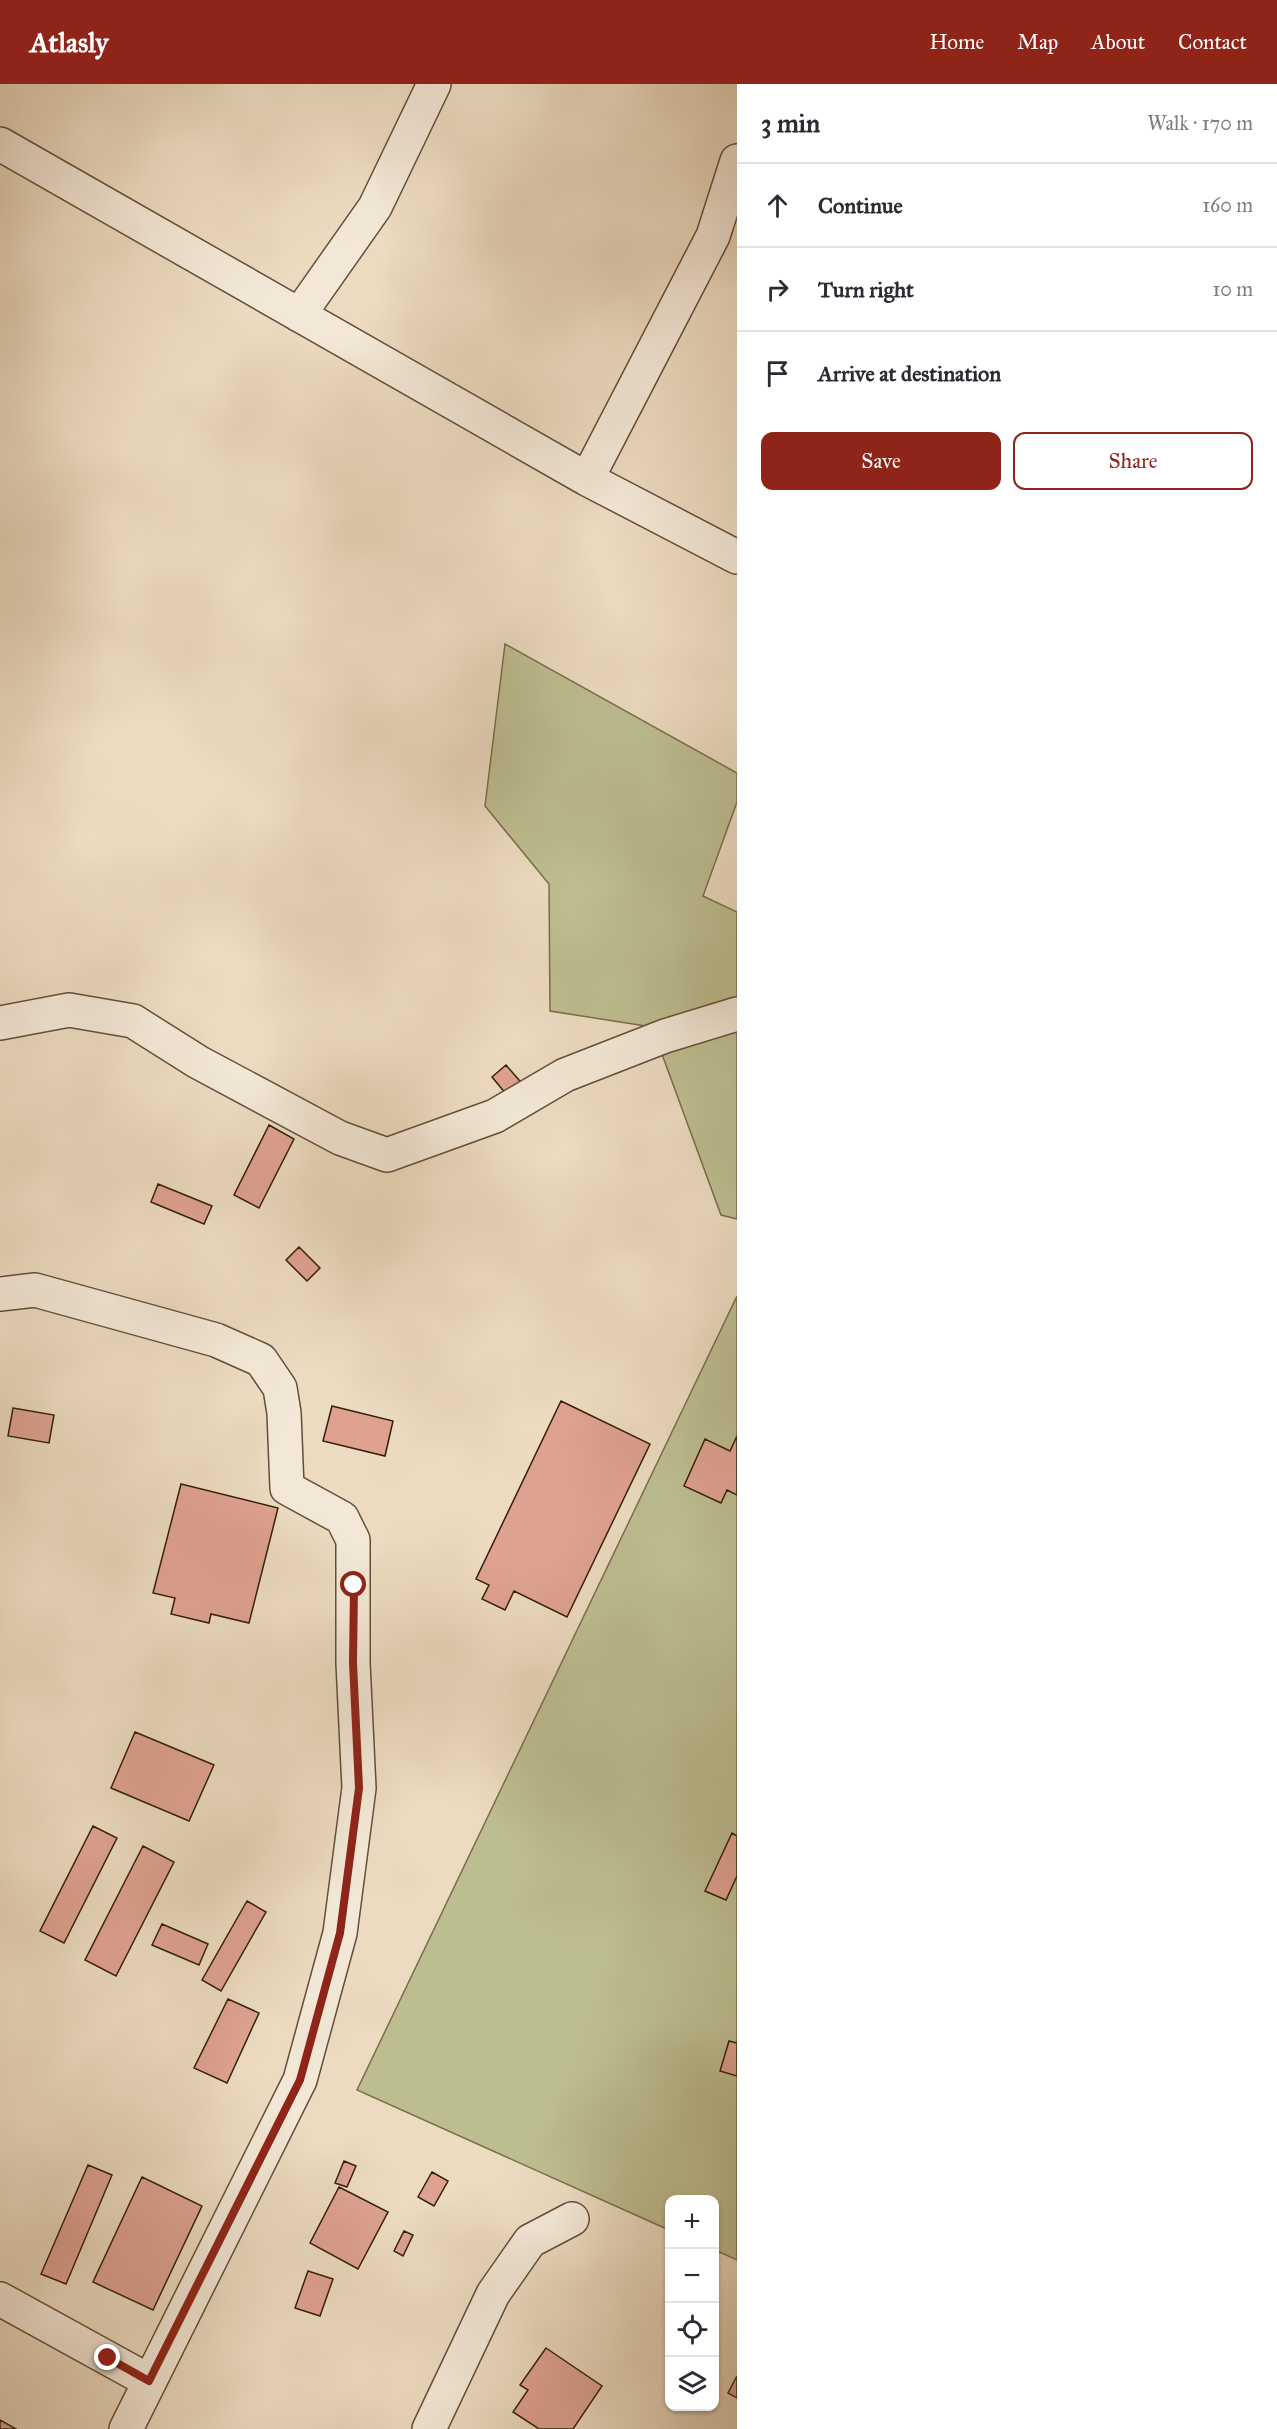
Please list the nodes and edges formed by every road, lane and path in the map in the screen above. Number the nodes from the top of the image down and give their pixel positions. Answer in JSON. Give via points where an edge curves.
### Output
{"nodes":[{"id":1,"x":434,"y":84,"type":"edge"},
{"id":2,"x":0,"y":144,"type":"edge"},
{"id":3,"x":737,"y":160,"type":"edge"},
{"id":4,"x":299,"y":315,"type":"junction"},
{"id":5,"x":587,"y":479,"type":"junction"},
{"id":6,"x":737,"y":557,"type":"edge"},
{"id":7,"x":737,"y":1014,"type":"edge"},
{"id":8,"x":0,"y":1023,"type":"edge"},
{"id":9,"x":0,"y":1293,"type":"edge"},
{"id":10,"x":572,"y":2219,"type":"dead end"},
{"id":11,"x":0,"y":2299,"type":"edge"},
{"id":12,"x":149,"y":2381,"type":"junction"},
{"id":13,"x":126,"y":2429,"type":"edge"},
{"id":14,"x":429,"y":2429,"type":"edge"}],
"edges":[{"from":1,"to":4,"type":"street","via":[[375,207]]},
{"from":2,"to":4,"type":"street"},
{"from":3,"to":5,"type":"street","via":[[713,236]]},
{"from":4,"to":5,"type":"street"},
{"from":5,"to":6,"type":"street"},
{"from":7,"to":8,"type":"street","via":[[665,1036],[565,1075],[495,1116],[387,1155],[340,1138],[198,1062],[133,1021],[69,1010]]},
{"from":9,"to":12,"type":"street","via":[[35,1290],[216,1340],[261,1360],[280,1388],[286,1488],[342,1518],[354,1540],[353,1663],[359,1788],[340,1933],[300,2080]]},
{"from":10,"to":14,"type":"street","via":[[530,2241],[493,2294]]},
{"from":11,"to":12,"type":"street"},
{"from":12,"to":13,"type":"street"}]}
